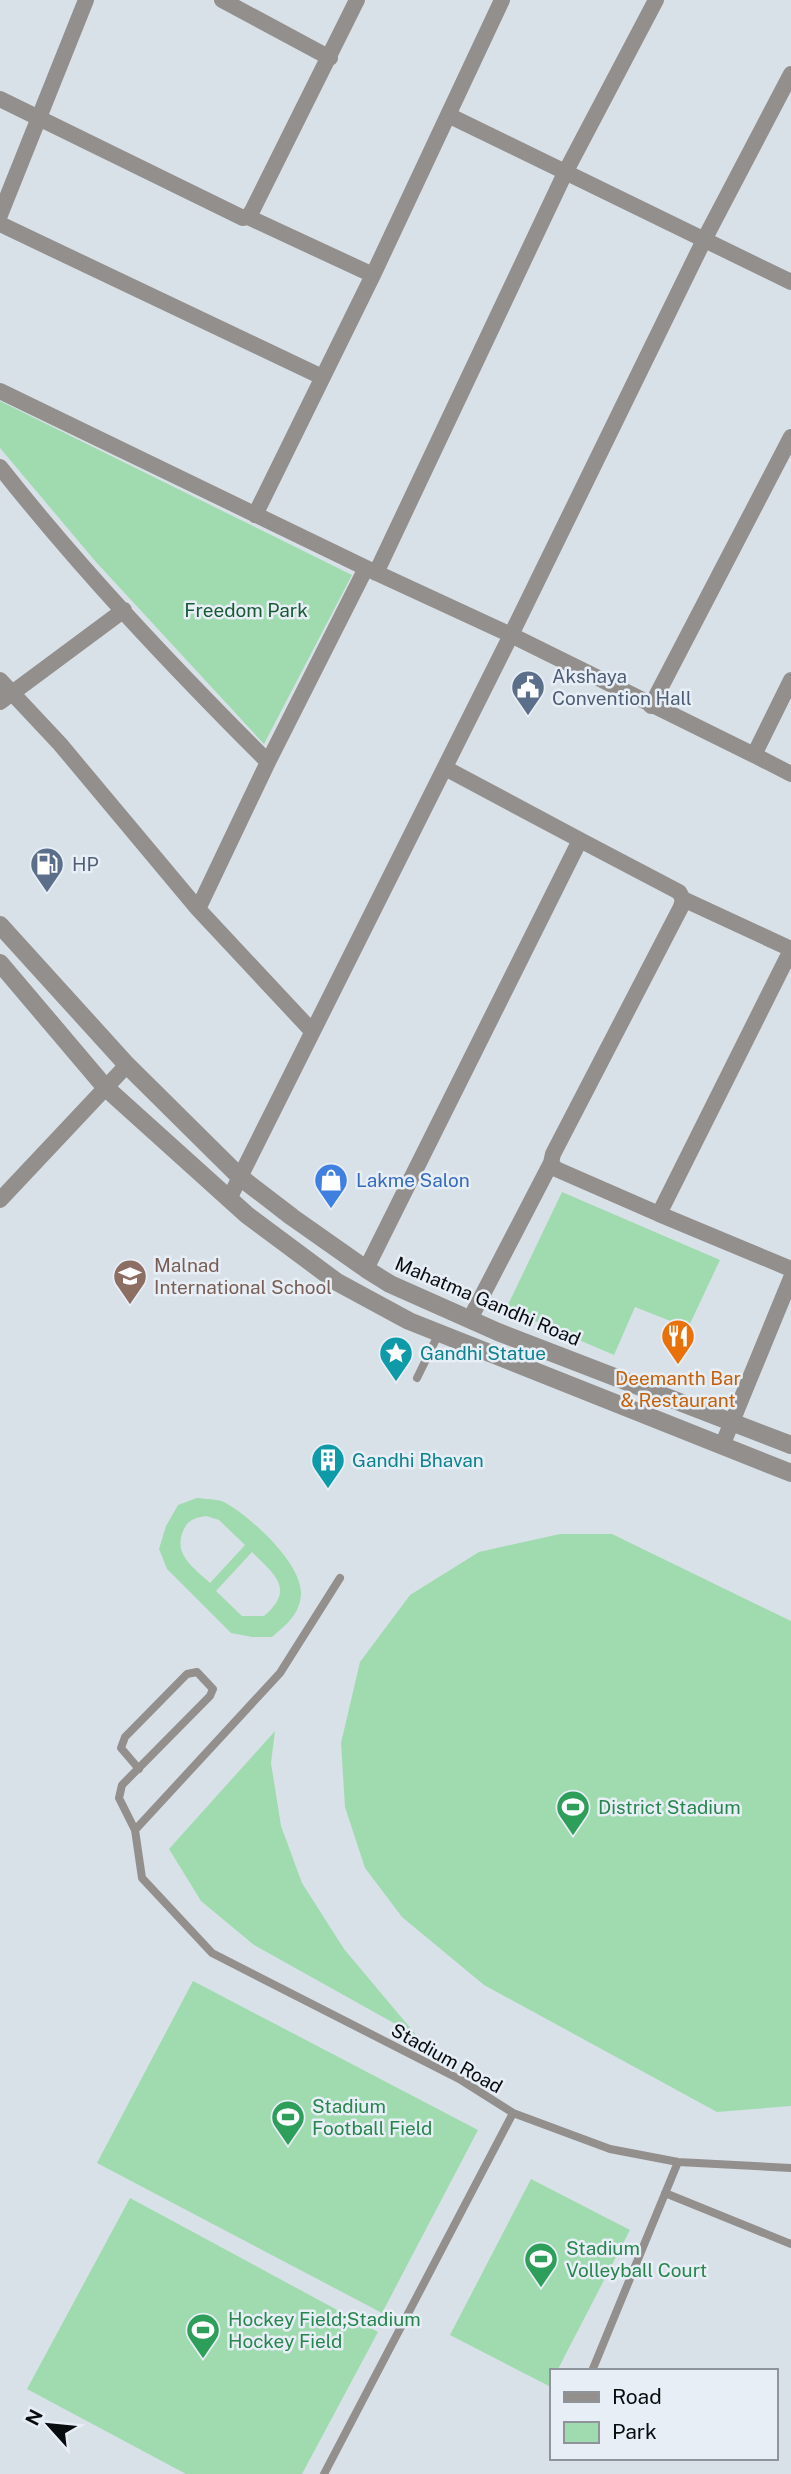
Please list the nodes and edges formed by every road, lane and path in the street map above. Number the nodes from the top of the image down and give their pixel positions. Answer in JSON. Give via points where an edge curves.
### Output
{"nodes":[{"id":1,"x":86,"y":0,"type":"edge"},
{"id":2,"x":222,"y":0,"type":"edge"},
{"id":3,"x":357,"y":0,"type":"edge"},
{"id":4,"x":502,"y":0,"type":"edge"},
{"id":5,"x":656,"y":0,"type":"edge"},
{"id":6,"x":330,"y":58,"type":"junction"},
{"id":7,"x":791,"y":74,"type":"edge"},
{"id":8,"x":0,"y":99,"type":"edge"},
{"id":9,"x":448,"y":115,"type":"junction"},
{"id":10,"x":39,"y":118,"type":"junction"},
{"id":11,"x":566,"y":171,"type":"junction"},
{"id":12,"x":0,"y":215,"type":"edge"},
{"id":13,"x":248,"y":217,"type":"junction"},
{"id":14,"x":0,"y":224,"type":"edge"},
{"id":15,"x":704,"y":240,"type":"junction"},
{"id":16,"x":373,"y":275,"type":"junction"},
{"id":17,"x":791,"y":282,"type":"edge"},
{"id":18,"x":322,"y":377,"type":"junction"},
{"id":19,"x":0,"y":391,"type":"edge"},
{"id":20,"x":791,"y":437,"type":"edge"},
{"id":21,"x":0,"y":467,"type":"edge"},
{"id":22,"x":255,"y":515,"type":"junction"},
{"id":23,"x":371,"y":571,"type":"junction"},
{"id":24,"x":124,"y":610,"type":"junction"},
{"id":25,"x":511,"y":635,"type":"junction"},
{"id":26,"x":0,"y":680,"type":"edge"},
{"id":27,"x":791,"y":680,"type":"edge"},
{"id":28,"x":6,"y":698,"type":"edge"},
{"id":29,"x":651,"y":706,"type":"junction"},
{"id":30,"x":754,"y":755,"type":"junction"},
{"id":31,"x":268,"y":762,"type":"junction"},
{"id":32,"x":445,"y":768,"type":"junction"},
{"id":33,"x":791,"y":774,"type":"edge"},
{"id":34,"x":580,"y":840,"type":"junction"},
{"id":35,"x":683,"y":899,"type":"junction"},
{"id":36,"x":198,"y":909,"type":"junction"},
{"id":37,"x":0,"y":925,"type":"edge"},
{"id":38,"x":791,"y":950,"type":"edge"},
{"id":39,"x":0,"y":962,"type":"edge"},
{"id":40,"x":311,"y":1030,"type":"junction"},
{"id":41,"x":127,"y":1065,"type":"junction"},
{"id":42,"x":105,"y":1087,"type":"junction"},
{"id":43,"x":551,"y":1163,"type":"junction"},
{"id":44,"x":240,"y":1177,"type":"junction"},
{"id":45,"x":229,"y":1199,"type":"junction"},
{"id":46,"x":0,"y":1200,"type":"edge"},
{"id":47,"x":659,"y":1214,"type":"junction"},
{"id":48,"x":366,"y":1269,"type":"junction"},
{"id":49,"x":791,"y":1269,"type":"edge"},
{"id":50,"x":791,"y":1278,"type":"edge"},
{"id":51,"x":470,"y":1320,"type":"junction"},
{"id":52,"x":439,"y":1333,"type":"junction"},
{"id":53,"x":416,"y":1378,"type":"dead end"},
{"id":54,"x":730,"y":1422,"type":"junction"},
{"id":55,"x":791,"y":1445,"type":"edge"},
{"id":56,"x":722,"y":1446,"type":"junction"},
{"id":57,"x":791,"y":1473,"type":"edge"},
{"id":58,"x":340,"y":1578,"type":"dead end"},
{"id":59,"x":139,"y":1769,"type":"junction"},
{"id":60,"x":135,"y":1830,"type":"junction"},
{"id":61,"x":513,"y":2113,"type":"junction"},
{"id":62,"x":678,"y":2162,"type":"junction"},
{"id":63,"x":791,"y":2168,"type":"edge"},
{"id":64,"x":665,"y":2193,"type":"junction"},
{"id":65,"x":791,"y":2244,"type":"edge"},
{"id":66,"x":593,"y":2369,"type":"edge"},
{"id":67,"x":324,"y":2474,"type":"edge"}],
"edges":[{"from":1,"to":10,"type":"street"},
{"from":2,"to":6,"type":"street"},
{"from":3,"to":6,"type":"street"},
{"from":4,"to":9,"type":"street"},
{"from":5,"to":11,"type":"street"},
{"from":6,"to":13,"type":"street"},
{"from":7,"to":15,"type":"street"},
{"from":8,"to":10,"type":"street"},
{"from":9,"to":11,"type":"street"},
{"from":9,"to":16,"type":"street"},
{"from":10,"to":12,"type":"street"},
{"from":10,"to":13,"type":"street"},
{"from":11,"to":15,"type":"street"},
{"from":11,"to":23,"type":"street"},
{"from":13,"to":16,"type":"street"},
{"from":14,"to":18,"type":"street"},
{"from":15,"to":17,"type":"street"},
{"from":15,"to":25,"type":"street"},
{"from":16,"to":18,"type":"street"},
{"from":18,"to":22,"type":"street"},
{"from":19,"to":22,"type":"street"},
{"from":20,"to":29,"type":"street"},
{"from":21,"to":24,"type":"street","via":[[48,528]]},
{"from":22,"to":23,"type":"street"},
{"from":23,"to":25,"type":"street"},
{"from":23,"to":31,"type":"street"},
{"from":24,"to":28,"type":"street"},
{"from":24,"to":31,"type":"street"},
{"from":25,"to":29,"type":"street"},
{"from":25,"to":32,"type":"street"},
{"from":26,"to":28,"type":"street"},
{"from":27,"to":30,"type":"street"},
{"from":28,"to":36,"type":"street","via":[[60,744]]},
{"from":29,"to":30,"type":"street"},
{"from":30,"to":33,"type":"street"},
{"from":31,"to":36,"type":"street"},
{"from":32,"to":34,"type":"street"},
{"from":32,"to":40,"type":"street"},
{"from":34,"to":35,"type":"street","via":[[679,892]]},
{"from":34,"to":48,"type":"street"},
{"from":35,"to":38,"type":"street"},
{"from":35,"to":43,"type":"street"},
{"from":36,"to":40,"type":"street"},
{"from":37,"to":41,"type":"street","name":"Mahatma Gandhi Road"},
{"from":38,"to":47,"type":"street"},
{"from":39,"to":42,"type":"street"},
{"from":40,"to":44,"type":"street"},
{"from":41,"to":42,"type":"street"},
{"from":41,"to":44,"type":"street","name":"Mahatma Gandhi Road"},
{"from":42,"to":45,"type":"street"},
{"from":42,"to":46,"type":"street"},
{"from":43,"to":47,"type":"street"},
{"from":43,"to":51,"type":"street"},
{"from":44,"to":45,"type":"street"},
{"from":44,"to":48,"type":"street","name":"Mahatma Gandhi Road"},
{"from":45,"to":52,"type":"street","via":[[337,1282]]},
{"from":47,"to":49,"type":"street"},
{"from":48,"to":51,"type":"street","name":"Mahatma Gandhi Road"},
{"from":50,"to":54,"type":"street"},
{"from":51,"to":54,"type":"street","name":"Mahatma Gandhi Road"},
{"from":52,"to":53,"type":"lane"},
{"from":52,"to":56,"type":"street"},
{"from":54,"to":55,"type":"street","name":"Mahatma Gandhi Road"},
{"from":54,"to":56,"type":"street"},
{"from":56,"to":57,"type":"street"},
{"from":58,"to":60,"type":"lane","via":[[280,1673]]},
{"from":59,"to":59,"type":"lane","via":[[210,1696],[213,1689],[197,1672],[187,1674],[125,1737],[121,1748]]},
{"from":59,"to":60,"type":"lane","name":"Stadium Road","via":[[122,1785],[119,1798]]},
{"from":60,"to":61,"type":"lane","name":"Stadium Road","via":[[142,1878],[212,1953],[461,2080]]},
{"from":61,"to":62,"type":"lane","via":[[610,2149]]},
{"from":61,"to":67,"type":"lane","name":"Stadium Road"},
{"from":62,"to":63,"type":"lane"},
{"from":62,"to":64,"type":"lane"},
{"from":64,"to":65,"type":"lane"},
{"from":64,"to":66,"type":"lane"}]}
